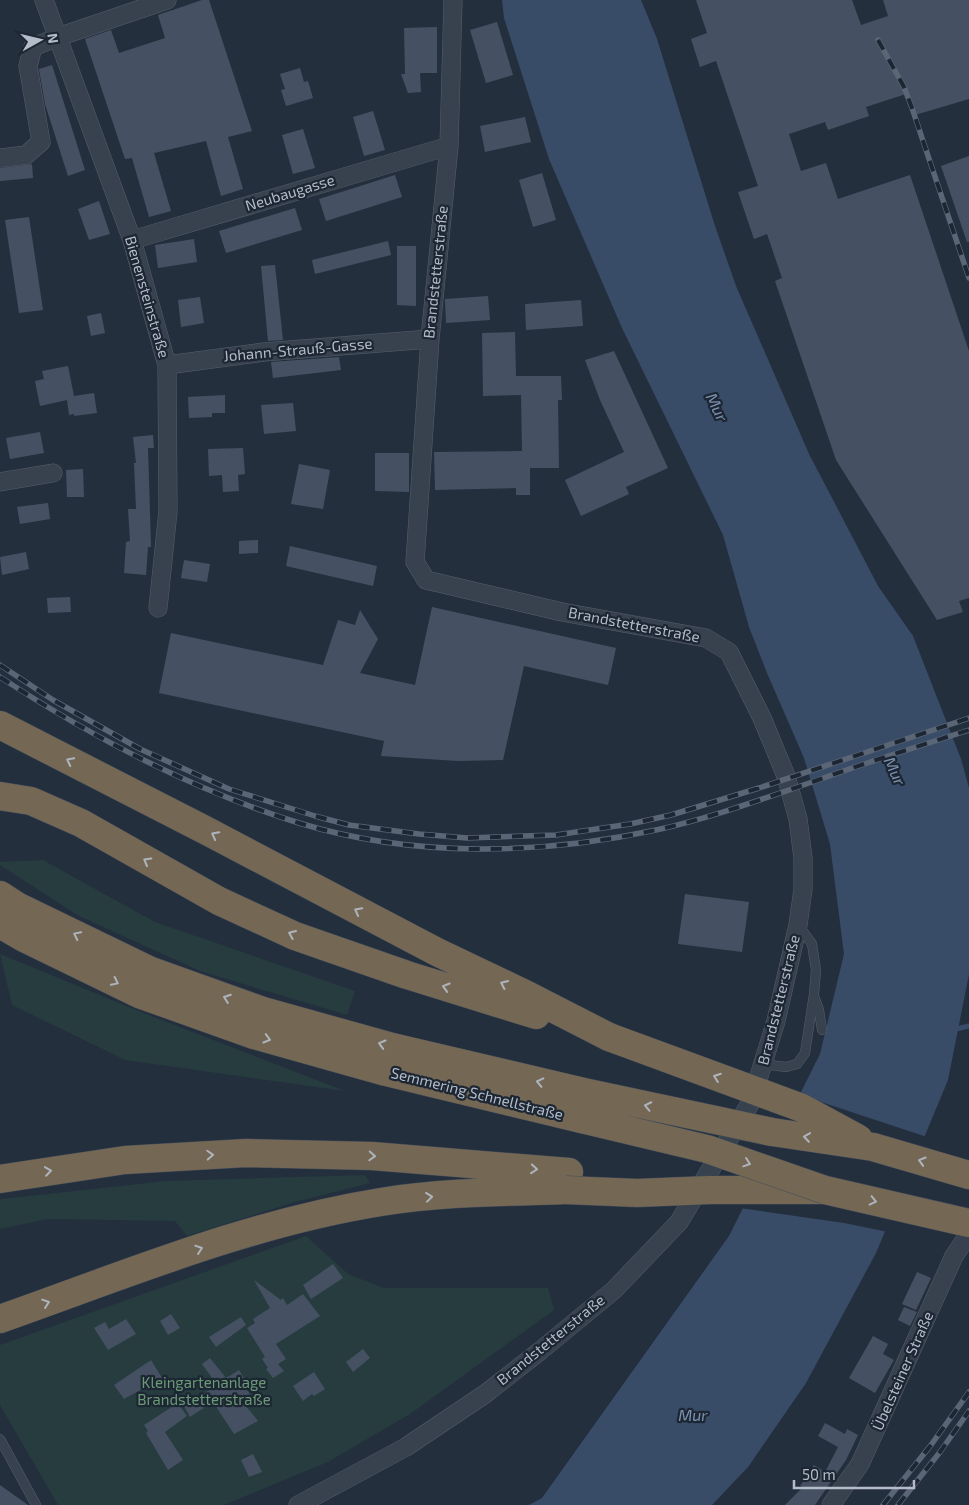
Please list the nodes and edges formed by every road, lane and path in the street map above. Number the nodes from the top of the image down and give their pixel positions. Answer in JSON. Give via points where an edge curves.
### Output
{"nodes":[{"id":1,"x":44,"y":0,"type":"edge"},
{"id":2,"x":166,"y":0,"type":"edge"},
{"id":3,"x":454,"y":0,"type":"edge"},
{"id":4,"x":58,"y":37,"type":"junction"},
{"id":5,"x":449,"y":146,"type":"junction"},
{"id":6,"x":0,"y":158,"type":"edge"},
{"id":7,"x":132,"y":240,"type":"junction"},
{"id":8,"x":430,"y":339,"type":"junction"},
{"id":9,"x":167,"y":365,"type":"junction"},
{"id":10,"x":53,"y":473,"type":"dead end"},
{"id":11,"x":0,"y":482,"type":"edge"},
{"id":12,"x":158,"y":608,"type":"dead end"},
{"id":13,"x":0,"y":725,"type":"edge"},
{"id":14,"x":0,"y":796,"type":"edge"},
{"id":15,"x":6,"y":908,"type":"edge"},
{"id":16,"x":798,"y":925,"type":"junction"},
{"id":17,"x":814,"y":994,"type":"junction"},
{"id":18,"x":822,"y":1030,"type":"dead end"},
{"id":19,"x":609,"y":1037,"type":"junction"},
{"id":20,"x":763,"y":1064,"type":"junction"},
{"id":21,"x":873,"y":1147,"type":"junction"},
{"id":22,"x":969,"y":1175,"type":"edge"},
{"id":23,"x":0,"y":1179,"type":"edge"},
{"id":24,"x":568,"y":1181,"type":"junction"},
{"id":25,"x":825,"y":1190,"type":"junction"},
{"id":26,"x":969,"y":1223,"type":"edge"},
{"id":27,"x":969,"y":1234,"type":"edge"},
{"id":28,"x":0,"y":1319,"type":"edge"},
{"id":29,"x":0,"y":1439,"type":"edge"},
{"id":30,"x":36,"y":1505,"type":"edge"},
{"id":31,"x":298,"y":1505,"type":"edge"},
{"id":32,"x":831,"y":1505,"type":"edge"}],
"edges":[{"from":1,"to":4,"type":"street","name":"Bienensteinstraße"},
{"from":2,"to":4,"type":"street"},
{"from":3,"to":5,"type":"street","name":"Brandstetterstraße"},
{"from":4,"to":6,"type":"street","via":[[33,47],[28,66],[41,142],[26,155]]},
{"from":4,"to":7,"type":"street","name":"Bienensteinstraße"},
{"from":5,"to":7,"type":"street","name":"Neubaugasse"},
{"from":5,"to":8,"type":"street","name":"Brandstetterstraße"},
{"from":7,"to":9,"type":"street","name":"Bienensteinstraße"},
{"from":8,"to":9,"type":"street","name":"Johann-Strauß-Gasse","via":[[264,352]]},
{"from":8,"to":16,"type":"street","name":"Brandstetterstraße","via":[[415,562],[426,580],[562,612],[706,638],[729,652],[772,740],[798,819],[803,858]]},
{"from":9,"to":12,"type":"street","name":"Bienensteinstraße","via":[[168,511]]},
{"from":10,"to":11,"type":"street"},
{"from":19,"to":13,"type":"highway","one_way":true,"via":[[437,952]]},
{"from":19,"to":14,"type":"highway","one_way":true,"via":[[407,975],[295,936],[219,901],[81,823],[31,802]]},
{"from":21,"to":15,"type":"highway","name":"Semmering Schnellstraße","one_way":true,"bridge":true,"via":[[772,1132],[392,1047],[263,1011],[151,971]]},
{"from":15,"to":25,"type":"highway","name":"Semmering Schnellstraße","one_way":true,"bridge":true,"via":[[24,938],[139,994],[254,1035],[386,1072],[707,1149]]},
{"from":16,"to":17,"type":"lane","via":[[812,944],[816,970]]},
{"from":16,"to":20,"type":"street","name":"Brandstetterstraße"},
{"from":17,"to":18,"type":"lane"},
{"from":17,"to":20,"type":"lane","via":[[805,1053],[797,1064],[786,1067]]},
{"from":21,"to":19,"type":"highway","one_way":true,"bridge":true,"via":[[802,1108]]},
{"from":20,"to":31,"type":"street","name":"Brandstetterstraße","via":[[751,1102],[679,1222],[614,1290],[452,1417],[406,1447]]},
{"from":22,"to":21,"type":"highway","name":"Semmering Schnellstraße","one_way":true},
{"from":23,"to":24,"type":"highway","one_way":true,"via":[[124,1160],[246,1153],[372,1156]]},
{"from":24,"to":25,"type":"highway","bridge":true,"via":[[651,1178],[710,1190]]},
{"from":28,"to":24,"type":"highway","one_way":true,"via":[[225,1240],[288,1222],[381,1202]]},
{"from":25,"to":26,"type":"highway","name":"Semmering Schnellstraße","one_way":true},
{"from":27,"to":32,"type":"street","name":"Übelsteiner Straße","via":[[954,1256],[860,1464]]},
{"from":29,"to":30,"type":"lane"}]}
